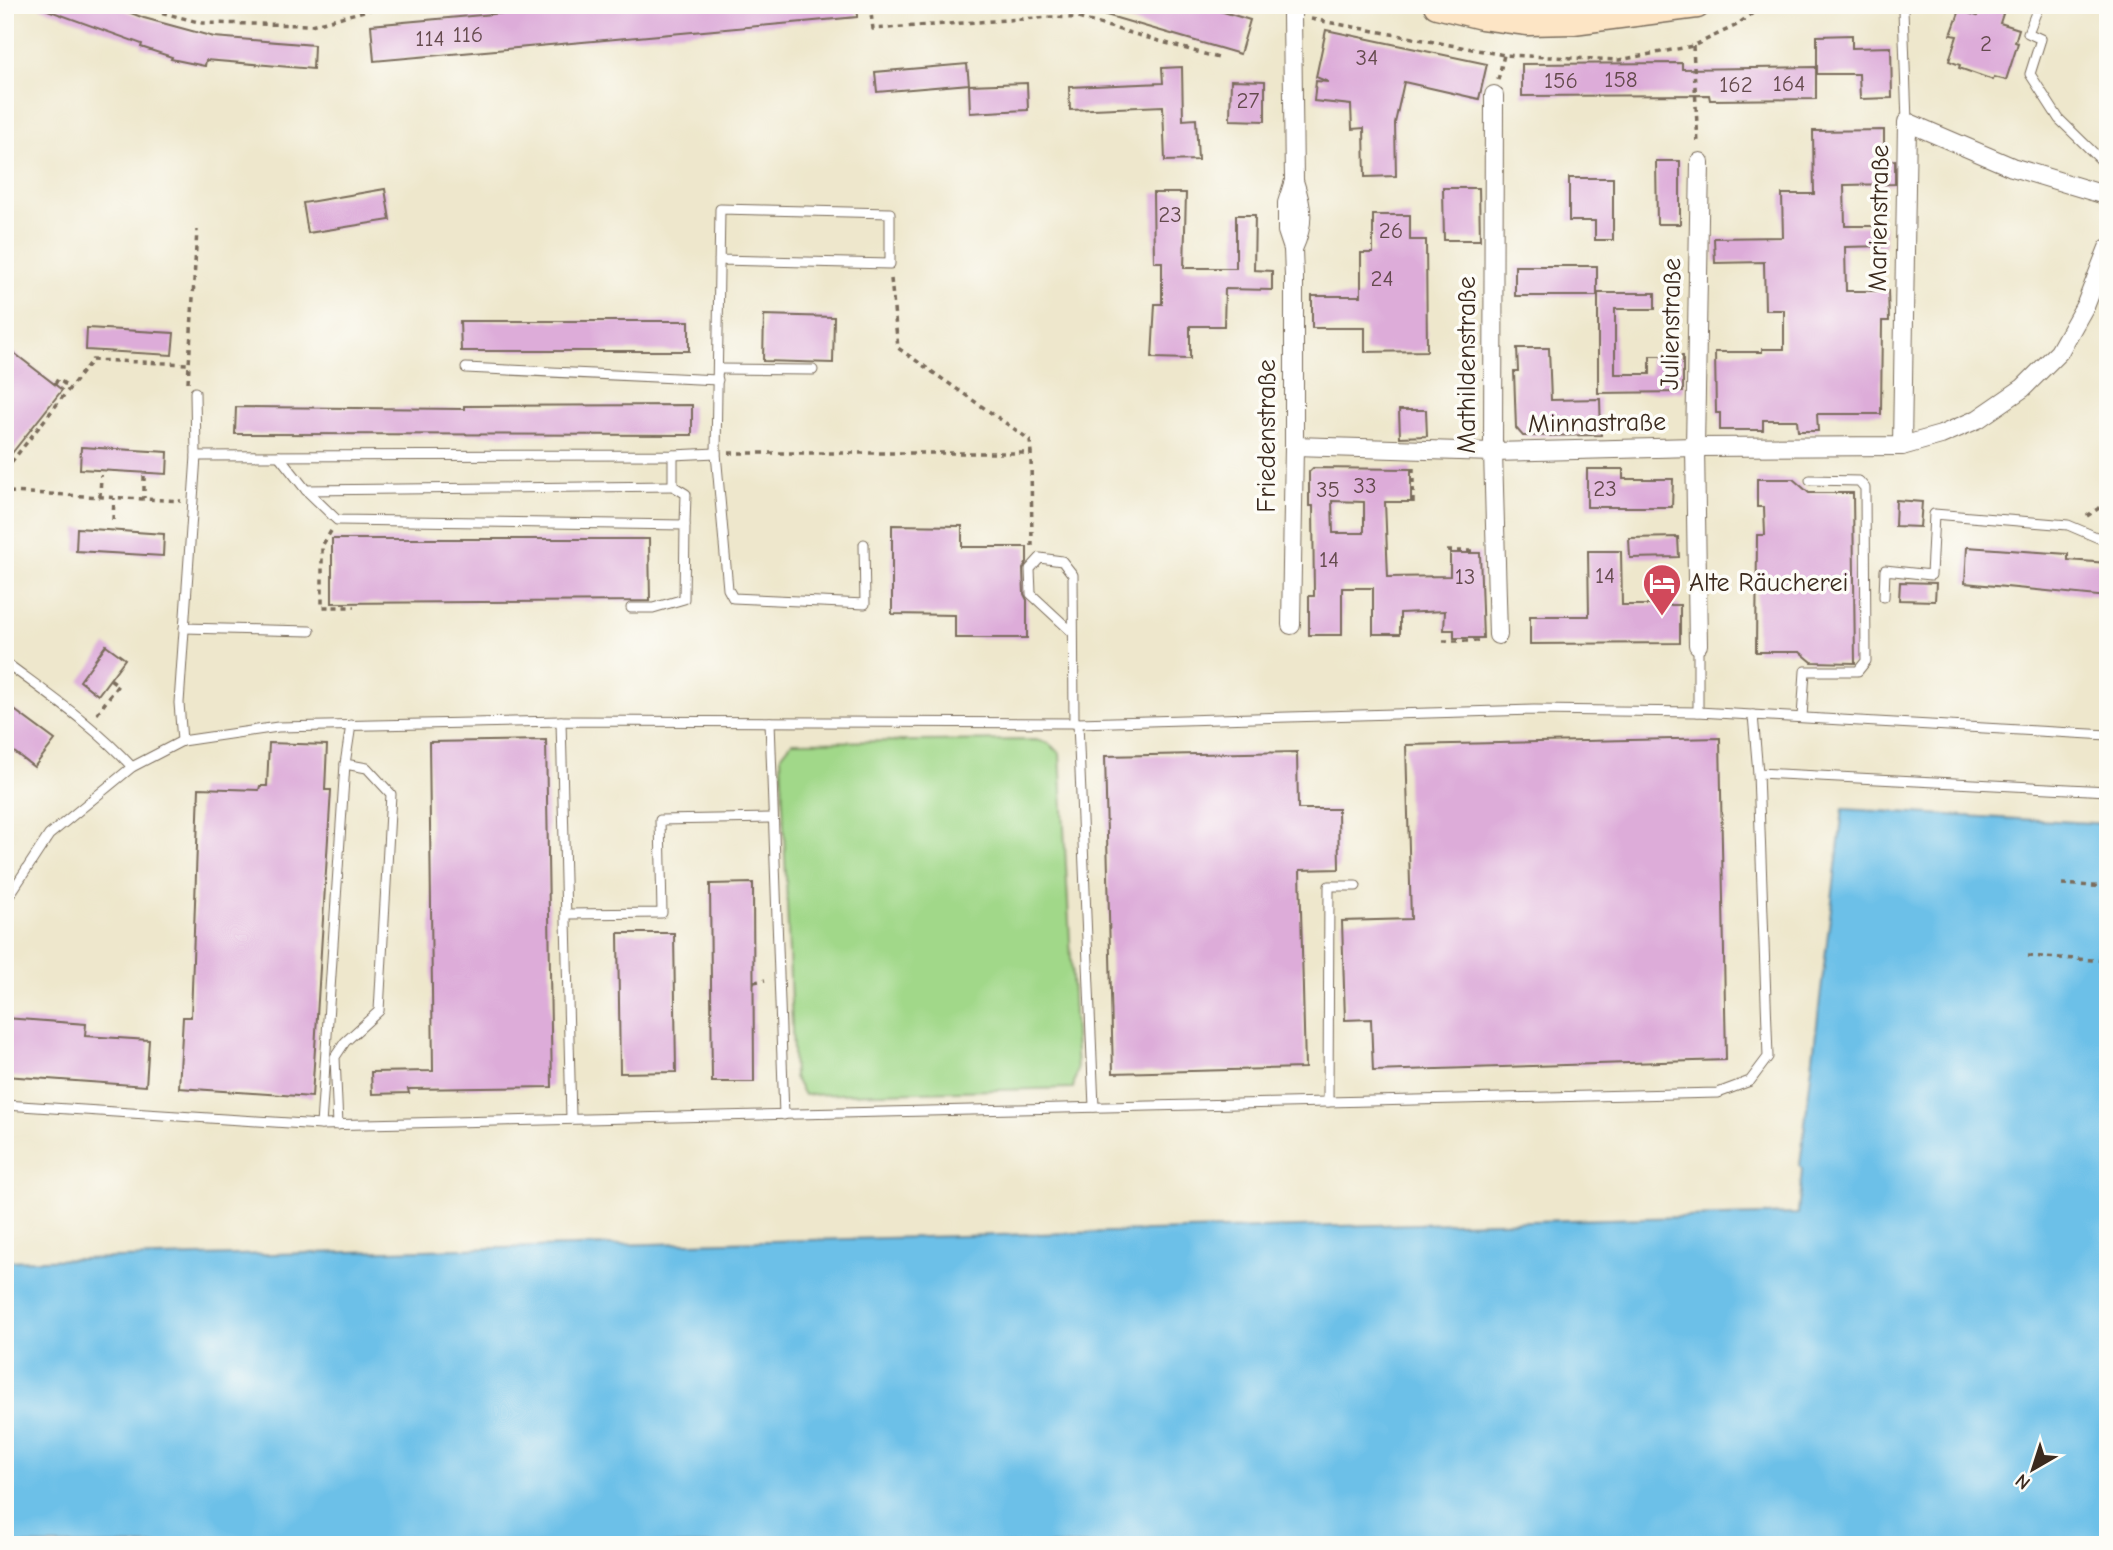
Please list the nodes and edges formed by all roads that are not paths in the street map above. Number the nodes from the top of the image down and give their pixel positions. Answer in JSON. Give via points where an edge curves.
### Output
{"nodes":[{"id":1,"x":1294,"y":5,"type":"edge"},
{"id":2,"x":1437,"y":5,"type":"edge"},
{"id":3,"x":1697,"y":5,"type":"edge"},
{"id":4,"x":2039,"y":5,"type":"edge"},
{"id":5,"x":1903,"y":10,"type":"dead end"},
{"id":6,"x":5,"y":12,"type":"edge"},
{"id":7,"x":5,"y":46,"type":"edge"},
{"id":8,"x":1494,"y":95,"type":"dead end"},
{"id":9,"x":1907,"y":122,"type":"junction"},
{"id":10,"x":1700,"y":162,"type":"road end"},
{"id":11,"x":2108,"y":163,"type":"edge"},
{"id":12,"x":2108,"y":196,"type":"edge"},
{"id":13,"x":2108,"y":248,"type":"edge"},
{"id":14,"x":719,"y":260,"type":"junction"},
{"id":15,"x":466,"y":368,"type":"dead end"},
{"id":16,"x":718,"y":369,"type":"junction"},
{"id":17,"x":813,"y":370,"type":"dead end"},
{"id":18,"x":718,"y":380,"type":"junction"},
{"id":19,"x":195,"y":392,"type":"road end"},
{"id":20,"x":1294,"y":446,"type":"junction"},
{"id":21,"x":1902,"y":446,"type":"junction"},
{"id":22,"x":1695,"y":447,"type":"junction"},
{"id":23,"x":1493,"y":452,"type":"junction"},
{"id":24,"x":716,"y":453,"type":"junction"},
{"id":25,"x":673,"y":455,"type":"junction"},
{"id":26,"x":196,"y":456,"type":"junction"},
{"id":27,"x":279,"y":456,"type":"junction"},
{"id":28,"x":1810,"y":480,"type":"dead end"},
{"id":29,"x":673,"y":486,"type":"junction"},
{"id":30,"x":306,"y":490,"type":"junction"},
{"id":31,"x":685,"y":525,"type":"junction"},
{"id":32,"x":2108,"y":542,"type":"edge"},
{"id":33,"x":864,"y":544,"type":"dead end"},
{"id":34,"x":1884,"y":597,"type":"dead end"},
{"id":35,"x":631,"y":608,"type":"dead end"},
{"id":36,"x":1291,"y":625,"type":"dead end"},
{"id":37,"x":184,"y":628,"type":"junction"},
{"id":38,"x":310,"y":631,"type":"dead end"},
{"id":39,"x":1073,"y":633,"type":"junction"},
{"id":40,"x":1498,"y":635,"type":"road end"},
{"id":41,"x":1698,"y":645,"type":"joint"},
{"id":42,"x":5,"y":662,"type":"edge"},
{"id":43,"x":1698,"y":712,"type":"junction"},
{"id":44,"x":1753,"y":715,"type":"junction"},
{"id":45,"x":1802,"y":717,"type":"junction"},
{"id":46,"x":561,"y":721,"type":"junction"},
{"id":47,"x":769,"y":722,"type":"junction"},
{"id":48,"x":1076,"y":723,"type":"junction"},
{"id":49,"x":351,"y":725,"type":"junction"},
{"id":50,"x":2108,"y":735,"type":"edge"},
{"id":51,"x":183,"y":741,"type":"junction"},
{"id":52,"x":345,"y":764,"type":"junction"},
{"id":53,"x":132,"y":767,"type":"junction"},
{"id":54,"x":1758,"y":773,"type":"junction"},
{"id":55,"x":2108,"y":791,"type":"edge"},
{"id":56,"x":772,"y":818,"type":"junction"},
{"id":57,"x":1356,"y":886,"type":"dead end"},
{"id":58,"x":5,"y":902,"type":"edge"},
{"id":59,"x":567,"y":914,"type":"junction"},
{"id":60,"x":1328,"y":1102,"type":"junction"},
{"id":61,"x":5,"y":1105,"type":"edge"},
{"id":62,"x":1094,"y":1107,"type":"junction"},
{"id":63,"x":784,"y":1115,"type":"junction"},
{"id":64,"x":571,"y":1118,"type":"junction"},
{"id":65,"x":321,"y":1125,"type":"junction"},
{"id":66,"x":338,"y":1125,"type":"junction"}],
"edges":[{"from":1,"to":20,"type":"street","name":"Friedenstraße","via":[[1294,181],[1287,203],[1287,231],[1293,248]]},
{"from":2,"to":3,"type":"main road","via":[[1528,22],[1573,21]]},
{"from":4,"to":11,"type":"lane","via":[[2028,33],[2041,39],[2030,74],[2059,120]]},
{"from":5,"to":9,"type":"lane"},
{"from":6,"to":7,"type":"lane"},
{"from":8,"to":23,"type":"street","name":"Mathildenstraße"},
{"from":9,"to":12,"type":"street","name":"Marienstraße","via":[[2012,167]]},
{"from":9,"to":21,"type":"street","name":"Marienstraße"},
{"from":10,"to":22,"type":"street","name":"Julienstraße"},
{"from":13,"to":21,"type":"street","name":"Minnastraße","via":[[2086,304],[2059,352],[2023,388],[1978,419]]},
{"from":14,"to":14,"type":"lane","via":[[720,209],[890,213],[890,264]]},
{"from":14,"to":16,"type":"lane"},
{"from":15,"to":18,"type":"lane"},
{"from":16,"to":17,"type":"lane"},
{"from":16,"to":18,"type":"lane"},
{"from":18,"to":24,"type":"lane"},
{"from":19,"to":26,"type":"lane"},
{"from":20,"to":23,"type":"street","name":"Minnastraße"},
{"from":20,"to":36,"type":"street","name":"Friedenstraße"},
{"from":21,"to":22,"type":"street","name":"Minnastraße"},
{"from":22,"to":23,"type":"street","name":"Minnastraße"},
{"from":22,"to":41,"type":"street","name":"Julienstraße"},
{"from":23,"to":40,"type":"street","name":"Mathildenstraße"},
{"from":24,"to":25,"type":"lane"},
{"from":24,"to":33,"type":"lane","via":[[728,589],[733,597],[865,604]]},
{"from":25,"to":27,"type":"lane"},
{"from":25,"to":29,"type":"lane"},
{"from":26,"to":27,"type":"lane"},
{"from":26,"to":37,"type":"lane"},
{"from":27,"to":30,"type":"lane"},
{"from":28,"to":45,"type":"lane","via":[[1859,481],[1865,488],[1866,661],[1858,671],[1805,671]]},
{"from":29,"to":30,"type":"lane"},
{"from":29,"to":31,"type":"lane","via":[[686,494]]},
{"from":30,"to":31,"type":"lane","via":[[337,520]]},
{"from":31,"to":35,"type":"lane","via":[[684,599],[653,608]]},
{"from":32,"to":34,"type":"lane","via":[[2068,525],[1934,514],[1931,575],[1885,570]]},
{"from":37,"to":38,"type":"lane"},
{"from":37,"to":51,"type":"lane","via":[[178,703]]},
{"from":39,"to":39,"type":"lane","via":[[1031,594],[1030,569],[1040,558],[1062,561],[1073,575]]},
{"from":39,"to":48,"type":"lane"},
{"from":41,"to":43,"type":"lane"},
{"from":42,"to":53,"type":"lane","via":[[108,740]]},
{"from":43,"to":44,"type":"lane"},
{"from":43,"to":48,"type":"lane","via":[[1534,710]]},
{"from":44,"to":45,"type":"lane"},
{"from":44,"to":54,"type":"lane"},
{"from":45,"to":50,"type":"lane"},
{"from":46,"to":47,"type":"lane"},
{"from":46,"to":49,"type":"lane"},
{"from":46,"to":59,"type":"lane"},
{"from":47,"to":48,"type":"lane"},
{"from":47,"to":56,"type":"lane"},
{"from":48,"to":62,"type":"lane"},
{"from":49,"to":51,"type":"lane","via":[[278,727]]},
{"from":49,"to":52,"type":"lane"},
{"from":51,"to":53,"type":"lane"},
{"from":52,"to":65,"type":"lane"},
{"from":52,"to":66,"type":"lane","via":[[367,768],[391,794],[379,1011],[335,1056]]},
{"from":53,"to":58,"type":"lane","via":[[49,835]]},
{"from":54,"to":55,"type":"lane"},
{"from":54,"to":60,"type":"lane","via":[[1768,1057],[1750,1081],[1718,1093]]},
{"from":56,"to":59,"type":"lane","via":[[660,820],[662,913]]},
{"from":56,"to":63,"type":"lane"},
{"from":57,"to":60,"type":"lane","via":[[1329,886]]},
{"from":59,"to":64,"type":"lane"},
{"from":60,"to":62,"type":"lane"},
{"from":61,"to":65,"type":"lane"},
{"from":62,"to":63,"type":"lane"},
{"from":63,"to":64,"type":"lane"},
{"from":64,"to":66,"type":"lane"},
{"from":65,"to":66,"type":"lane"}]}
